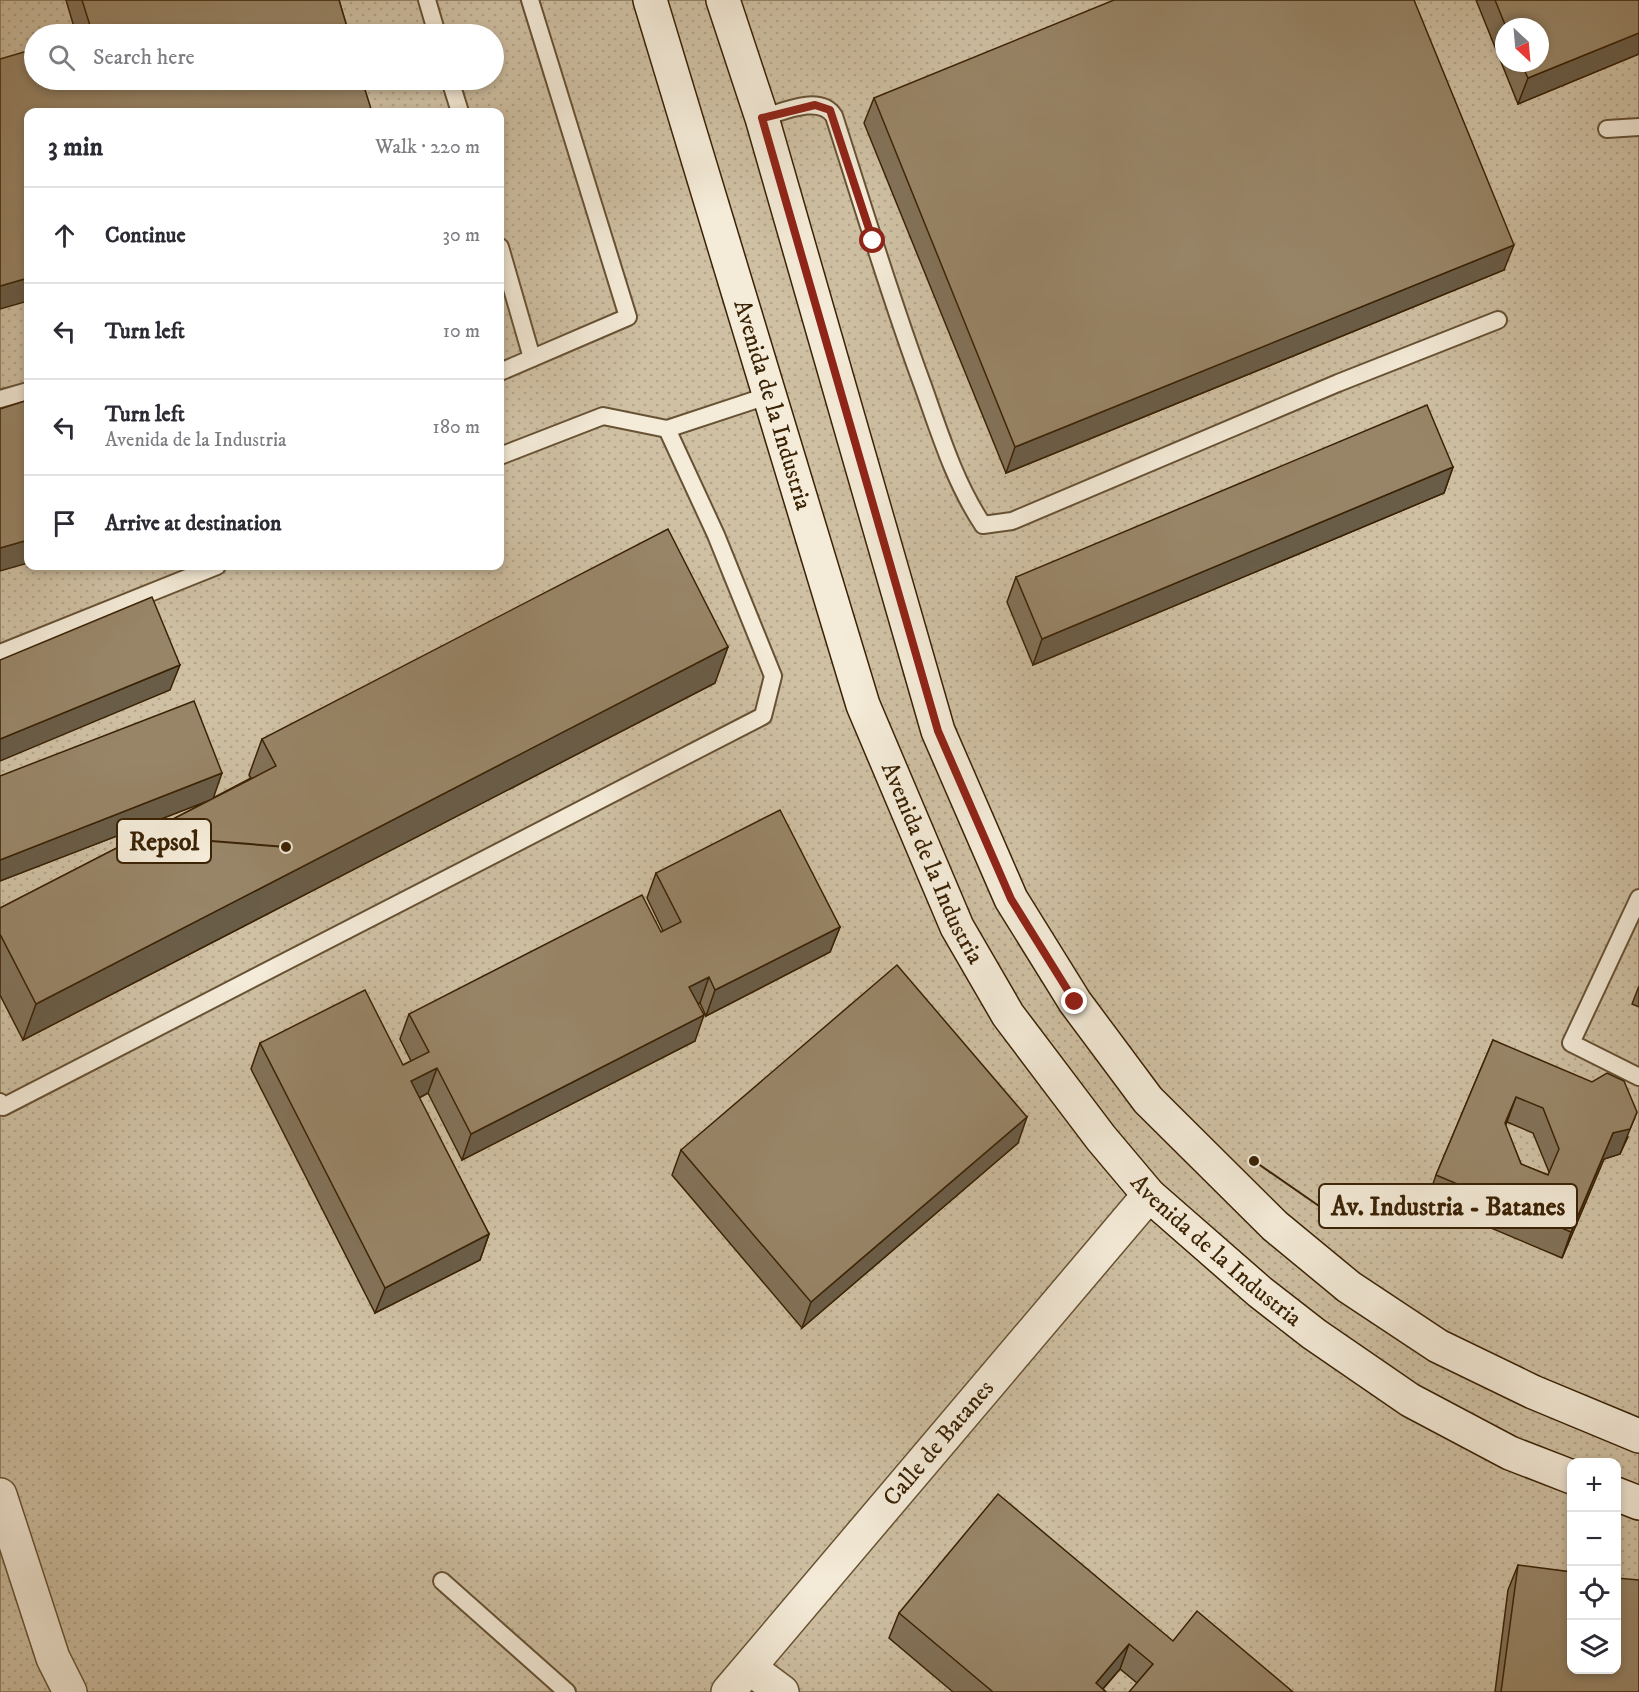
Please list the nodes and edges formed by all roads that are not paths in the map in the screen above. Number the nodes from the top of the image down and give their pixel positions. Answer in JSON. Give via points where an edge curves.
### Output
{"nodes":[{"id":1,"x":427,"y":0,"type":"edge"},
{"id":2,"x":530,"y":0,"type":"edge"},
{"id":3,"x":650,"y":0,"type":"edge"},
{"id":4,"x":723,"y":0,"type":"edge"},
{"id":5,"x":434,"y":24,"type":"edge"},
{"id":6,"x":453,"y":90,"type":"edge"},
{"id":7,"x":459,"y":108,"type":"edge"},
{"id":8,"x":762,"y":118,"type":"junction"},
{"id":9,"x":1639,"y":127,"type":"edge"},
{"id":10,"x":1607,"y":129,"type":"dead end"},
{"id":11,"x":504,"y":261,"type":"edge"},
{"id":12,"x":1498,"y":320,"type":"dead end"},
{"id":13,"x":532,"y":358,"type":"junction"},
{"id":14,"x":504,"y":370,"type":"edge"},
{"id":15,"x":24,"y":392,"type":"edge"},
{"id":16,"x":770,"y":395,"type":"junction"},
{"id":17,"x":0,"y":399,"type":"edge"},
{"id":18,"x":667,"y":429,"type":"junction"},
{"id":19,"x":504,"y":454,"type":"edge"},
{"id":20,"x":207,"y":570,"type":"edge"},
{"id":21,"x":0,"y":653,"type":"edge"},
{"id":22,"x":1639,"y":898,"type":"edge"},
{"id":23,"x":1639,"y":1077,"type":"edge"},
{"id":24,"x":0,"y":1102,"type":"edge"},
{"id":25,"x":1149,"y":1195,"type":"junction"},
{"id":26,"x":1639,"y":1436,"type":"edge"},
{"id":27,"x":1567,"y":1475,"type":"edge"},
{"id":28,"x":0,"y":1496,"type":"edge"},
{"id":29,"x":1621,"y":1496,"type":"edge"},
{"id":30,"x":1639,"y":1503,"type":"edge"},
{"id":31,"x":442,"y":1581,"type":"dead end"},
{"id":32,"x":750,"y":1668,"type":"junction"},
{"id":33,"x":69,"y":1692,"type":"edge"},
{"id":34,"x":567,"y":1692,"type":"edge"},
{"id":35,"x":728,"y":1692,"type":"edge"},
{"id":36,"x":782,"y":1692,"type":"edge"}],
"edges":[{"from":1,"to":5,"type":"lane"},
{"from":2,"to":13,"type":"lane","via":[[628,317]]},
{"from":3,"to":16,"type":"street","name":"Avenida de la Industria"},
{"from":4,"to":8,"type":"street"},
{"from":6,"to":7,"type":"lane"},
{"from":8,"to":12,"type":"lane","via":[[815,105],[830,110],[834,116],[889,291],[940,433],[970,506],[983,525],[1012,521]]},
{"from":8,"to":26,"type":"street","via":[[938,731],[1011,899],[1075,1002],[1148,1100],[1275,1226],[1348,1287],[1438,1346],[1533,1392]]},
{"from":9,"to":10,"type":"lane"},
{"from":11,"to":13,"type":"lane"},
{"from":13,"to":14,"type":"lane"},
{"from":15,"to":17,"type":"lane"},
{"from":16,"to":18,"type":"lane"},
{"from":16,"to":25,"type":"street","name":"Avenida de la Industria","via":[[863,705],[957,927],[1008,1015]]},
{"from":18,"to":19,"type":"lane","via":[[603,416]]},
{"from":18,"to":24,"type":"lane","via":[[716,535],[773,676],[764,716],[3,1107]]},
{"from":20,"to":21,"type":"lane"},
{"from":22,"to":23,"type":"lane","via":[[1571,1044]]},
{"from":25,"to":27,"type":"street","name":"Avenida de la Industria","via":[[1260,1292],[1410,1400],[1510,1453]]},
{"from":25,"to":32,"type":"street","name":"Calle de Batanes"},
{"from":28,"to":33,"type":"street"},
{"from":29,"to":30,"type":"street"},
{"from":31,"to":34,"type":"lane"},
{"from":32,"to":35,"type":"street","name":"Calle de Batanes"},
{"from":32,"to":36,"type":"street"}]}
